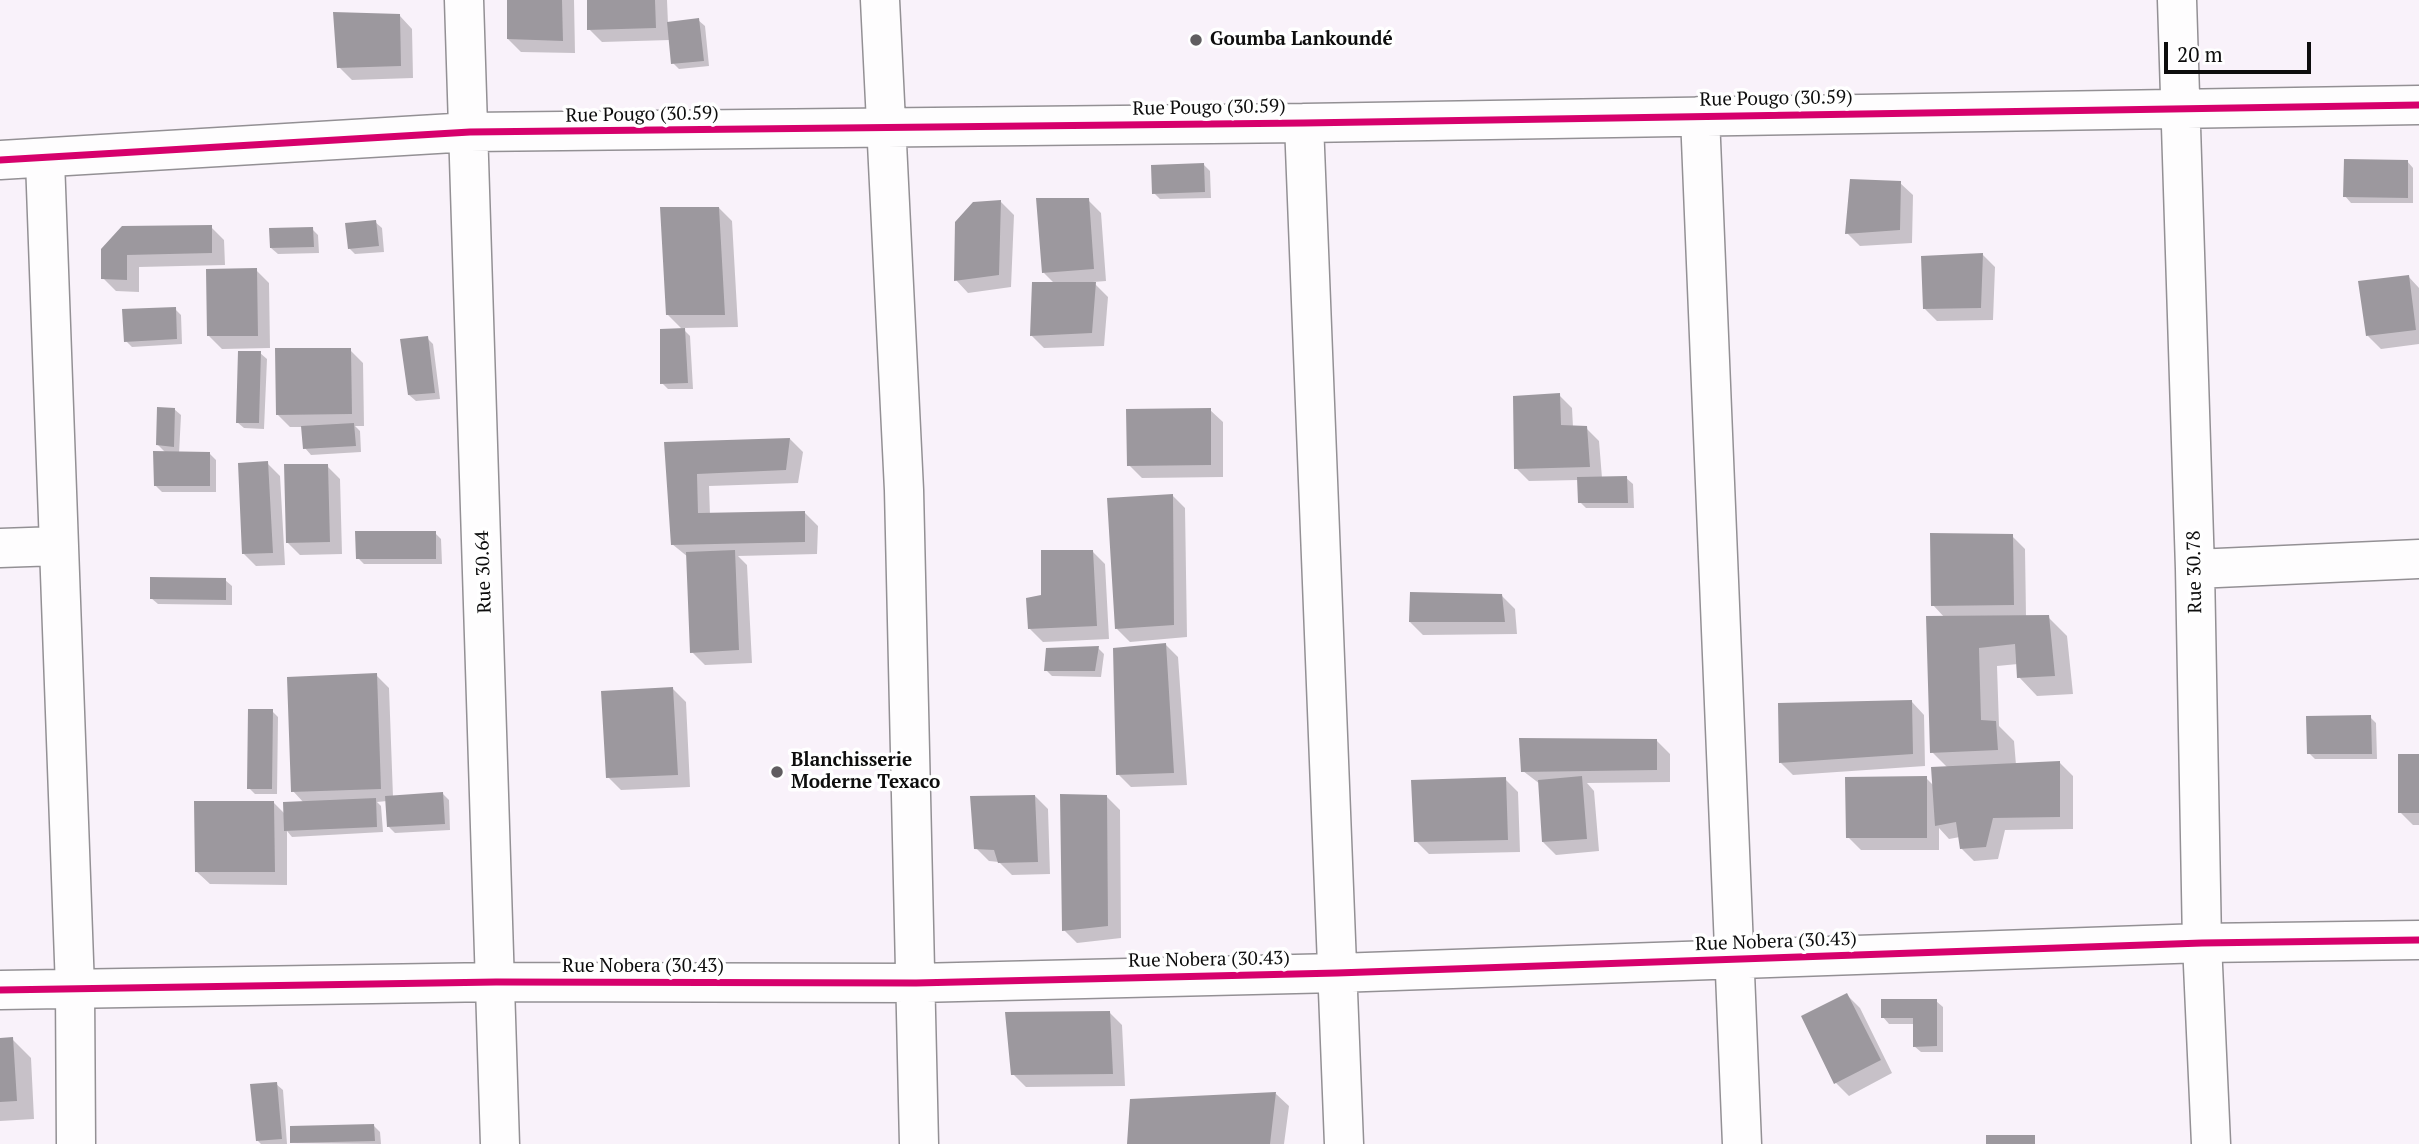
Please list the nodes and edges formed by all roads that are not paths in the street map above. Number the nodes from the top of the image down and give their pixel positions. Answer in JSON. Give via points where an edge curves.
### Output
{"nodes":[{"id":1,"x":464,"y":0,"type":"edge"},
{"id":2,"x":880,"y":0,"type":"edge"},
{"id":3,"x":2177,"y":0,"type":"edge"},
{"id":4,"x":2419,"y":105,"type":"edge"},
{"id":5,"x":2181,"y":110,"type":"junction"},
{"id":6,"x":1700,"y":116,"type":"junction"},
{"id":7,"x":1304,"y":123,"type":"junction"},
{"id":8,"x":886,"y":128,"type":"junction"},
{"id":9,"x":470,"y":132,"type":"junction"},
{"id":10,"x":0,"y":160,"type":"edge"},
{"id":11,"x":45,"y":160,"type":"junction"},
{"id":12,"x":58,"y":546,"type":"junction"},
{"id":13,"x":0,"y":548,"type":"edge"},
{"id":14,"x":2419,"y":559,"type":"edge"},
{"id":15,"x":2195,"y":569,"type":"junction"},
{"id":16,"x":2419,"y":940,"type":"edge"},
{"id":17,"x":2202,"y":943,"type":"junction"},
{"id":18,"x":1734,"y":959,"type":"junction"},
{"id":19,"x":1337,"y":973,"type":"junction"},
{"id":20,"x":496,"y":982,"type":"junction"},
{"id":21,"x":916,"y":983,"type":"junction"},
{"id":22,"x":75,"y":988,"type":"junction"},
{"id":23,"x":0,"y":990,"type":"edge"},
{"id":24,"x":76,"y":1144,"type":"edge"},
{"id":25,"x":500,"y":1144,"type":"edge"},
{"id":26,"x":919,"y":1144,"type":"edge"},
{"id":27,"x":1344,"y":1144,"type":"edge"},
{"id":28,"x":1742,"y":1144,"type":"edge"},
{"id":29,"x":2211,"y":1144,"type":"edge"}],
"edges":[{"from":1,"to":9,"type":"street","name":"Rue 30.64"},
{"from":2,"to":8,"type":"street"},
{"from":3,"to":5,"type":"street","name":"Rue 30.78"},
{"from":4,"to":5,"type":"street","name":"Rue Pougo (30.59)"},
{"from":5,"to":6,"type":"street","name":"Rue Pougo (30.59)"},
{"from":5,"to":15,"type":"street","name":"Rue 30.78"},
{"from":6,"to":7,"type":"street","name":"Rue Pougo (30.59)"},
{"from":6,"to":18,"type":"street"},
{"from":7,"to":8,"type":"street","name":"Rue Pougo (30.59)"},
{"from":7,"to":19,"type":"street"},
{"from":8,"to":9,"type":"street","name":"Rue Pougo (30.59)"},
{"from":8,"to":21,"type":"street","via":[[904,490]]},
{"from":9,"to":11,"type":"street","name":"Rue Pougo (30.59)"},
{"from":9,"to":20,"type":"street","name":"Rue 30.64"},
{"from":10,"to":11,"type":"street","name":"Rue Pougo (30.59)"},
{"from":11,"to":12,"type":"street"},
{"from":12,"to":13,"type":"street"},
{"from":12,"to":22,"type":"street"},
{"from":14,"to":15,"type":"street"},
{"from":15,"to":17,"type":"street","name":"Rue 30.78"},
{"from":16,"to":17,"type":"street","name":"Rue Nobera (30.43)"},
{"from":17,"to":18,"type":"street","name":"Rue Nobera (30.43)"},
{"from":17,"to":29,"type":"street","name":"Rue 30.78"},
{"from":18,"to":19,"type":"street","name":"Rue Nobera (30.43)"},
{"from":18,"to":28,"type":"street"},
{"from":19,"to":21,"type":"street","name":"Rue Nobera (30.43)"},
{"from":19,"to":27,"type":"street"},
{"from":20,"to":21,"type":"street","name":"Rue Nobera (30.43)"},
{"from":20,"to":22,"type":"street","name":"Rue Nobera (30.43)"},
{"from":20,"to":25,"type":"street","name":"Rue 30.64"},
{"from":21,"to":26,"type":"street"},
{"from":22,"to":23,"type":"street","name":"Rue Nobera (30.43)"},
{"from":22,"to":24,"type":"street"}]}
